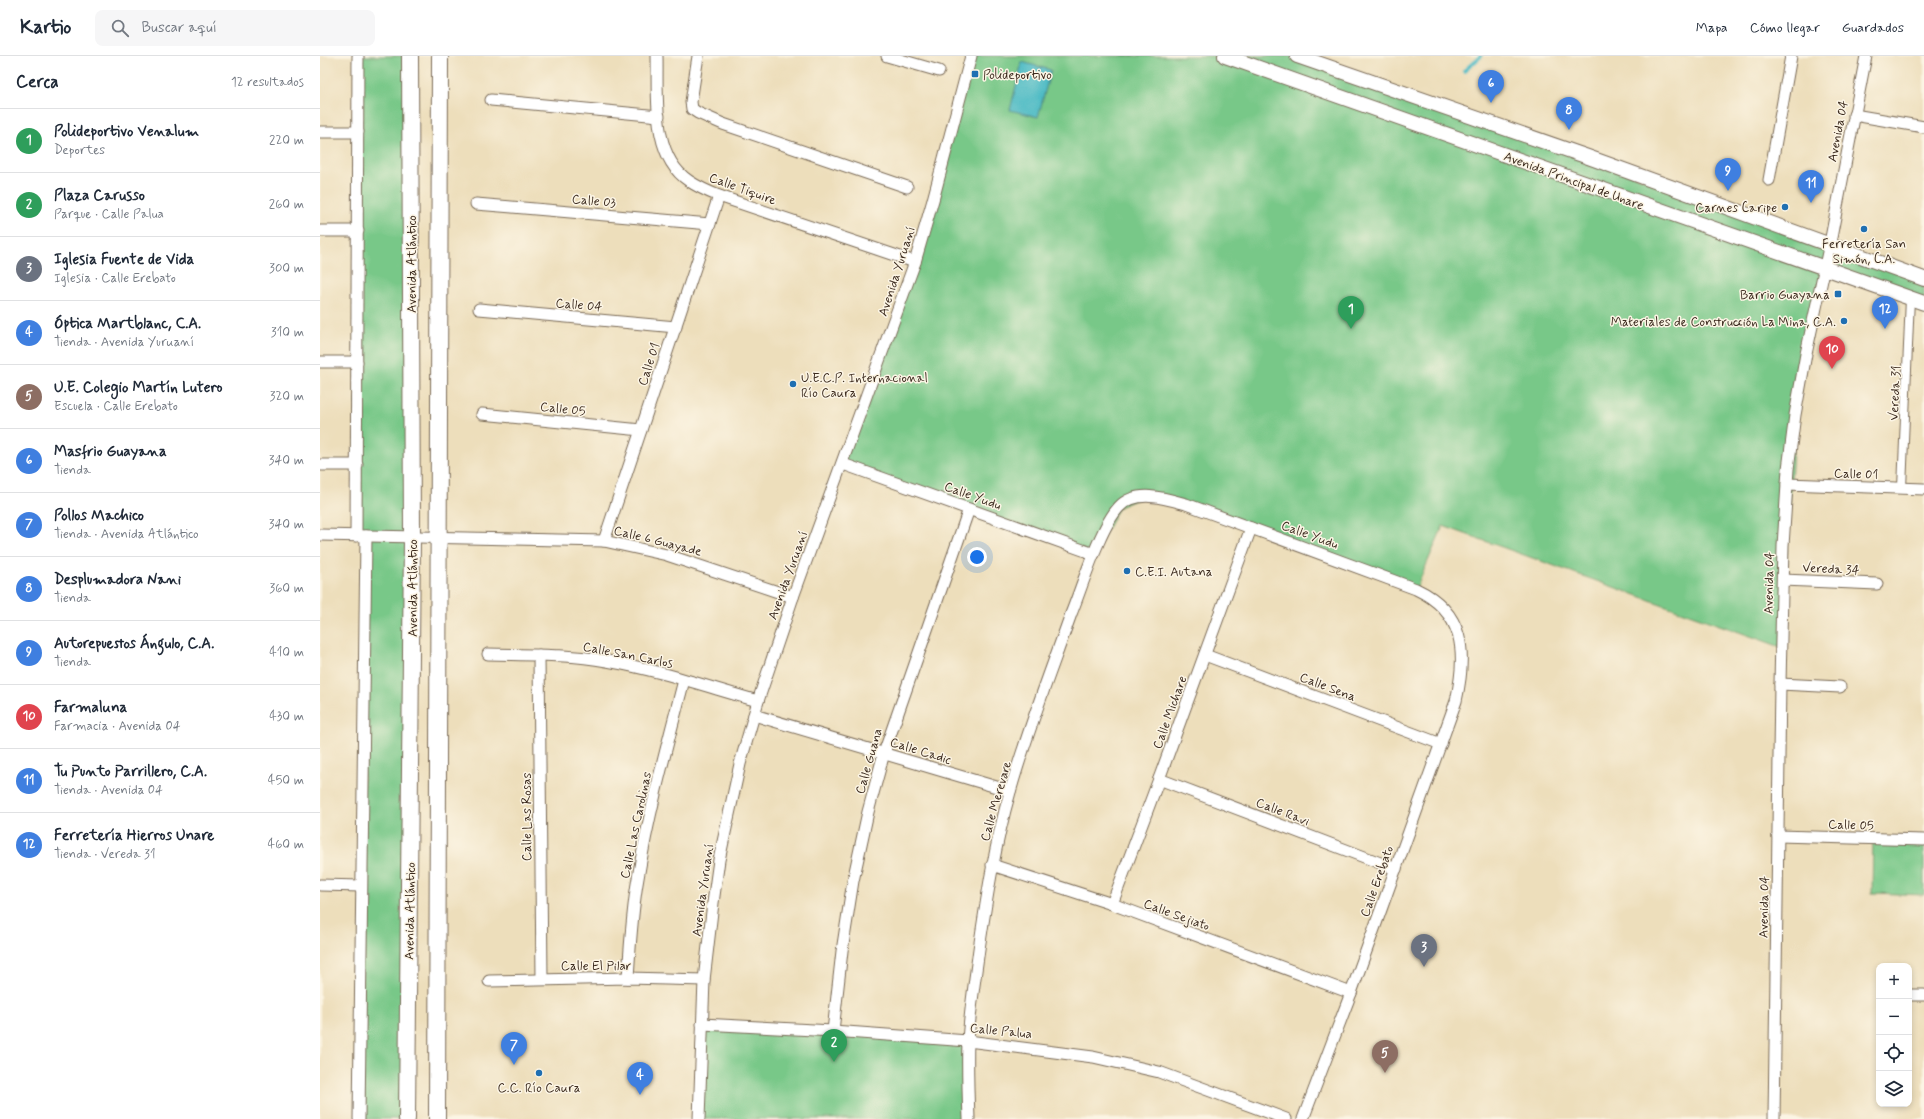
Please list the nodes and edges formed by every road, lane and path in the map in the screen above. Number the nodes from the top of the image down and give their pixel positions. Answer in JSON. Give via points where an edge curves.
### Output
{"nodes":[{"id":1,"x":358,"y":56,"type":"edge"},
{"id":2,"x":410,"y":56,"type":"edge"},
{"id":3,"x":440,"y":56,"type":"edge"},
{"id":4,"x":657,"y":56,"type":"edge"},
{"id":5,"x":698,"y":56,"type":"edge"},
{"id":6,"x":887,"y":56,"type":"edge"},
{"id":7,"x":970,"y":56,"type":"edge"},
{"id":8,"x":1225,"y":56,"type":"edge"},
{"id":9,"x":1297,"y":56,"type":"edge"},
{"id":10,"x":1791,"y":56,"type":"edge"},
{"id":11,"x":1866,"y":56,"type":"edge"},
{"id":12,"x":1250,"y":60,"type":"edge"},
{"id":13,"x":939,"y":70,"type":"dead end"},
{"id":14,"x":491,"y":100,"type":"dead end"},
{"id":15,"x":1854,"y":115,"type":"junction"},
{"id":16,"x":659,"y":116,"type":"junction"},
{"id":17,"x":1924,"y":127,"type":"edge"},
{"id":18,"x":320,"y":132,"type":"edge"},
{"id":19,"x":358,"y":132,"type":"junction"},
{"id":20,"x":1769,"y":180,"type":"dead end"},
{"id":21,"x":907,"y":187,"type":"dead end"},
{"id":22,"x":719,"y":196,"type":"junction"},
{"id":23,"x":476,"y":204,"type":"dead end"},
{"id":24,"x":710,"y":224,"type":"junction"},
{"id":25,"x":320,"y":231,"type":"edge"},
{"id":26,"x":358,"y":231,"type":"junction"},
{"id":27,"x":1830,"y":243,"type":"junction"},
{"id":28,"x":915,"y":262,"type":"junction"},
{"id":29,"x":1825,"y":267,"type":"junction"},
{"id":30,"x":1924,"y":279,"type":"edge"},
{"id":31,"x":1910,"y":298,"type":"junction"},
{"id":32,"x":1924,"y":303,"type":"edge"},
{"id":33,"x":480,"y":309,"type":"dead end"},
{"id":34,"x":676,"y":327,"type":"junction"},
{"id":35,"x":320,"y":362,"type":"edge"},
{"id":36,"x":357,"y":362,"type":"junction"},
{"id":37,"x":482,"y":414,"type":"dead end"},
{"id":38,"x":641,"y":430,"type":"junction"},
{"id":39,"x":843,"y":464,"type":"junction"},
{"id":40,"x":320,"y":465,"type":"edge"},
{"id":41,"x":356,"y":465,"type":"junction"},
{"id":42,"x":1787,"y":484,"type":"junction"},
{"id":43,"x":1902,"y":488,"type":"junction"},
{"id":44,"x":1924,"y":489,"type":"edge"},
{"id":45,"x":1119,"y":507,"type":"joint"},
{"id":46,"x":969,"y":509,"type":"junction"},
{"id":47,"x":1250,"y":528,"type":"junction"},
{"id":48,"x":320,"y":535,"type":"edge"},
{"id":49,"x":361,"y":536,"type":"junction"},
{"id":50,"x":412,"y":536,"type":"junction"},
{"id":51,"x":439,"y":537,"type":"junction"},
{"id":52,"x":604,"y":541,"type":"junction"},
{"id":53,"x":1094,"y":554,"type":"junction"},
{"id":54,"x":1783,"y":580,"type":"junction"},
{"id":55,"x":1877,"y":584,"type":"dead end"},
{"id":56,"x":793,"y":597,"type":"junction"},
{"id":57,"x":1462,"y":649,"type":"joint"},
{"id":58,"x":488,"y":654,"type":"dead end"},
{"id":59,"x":539,"y":655,"type":"junction"},
{"id":60,"x":1205,"y":655,"type":"junction"},
{"id":61,"x":684,"y":680,"type":"junction"},
{"id":62,"x":1780,"y":684,"type":"junction"},
{"id":63,"x":1840,"y":687,"type":"dead end"},
{"id":64,"x":758,"y":701,"type":"junction"},
{"id":65,"x":754,"y":715,"type":"junction"},
{"id":66,"x":1441,"y":744,"type":"junction"},
{"id":67,"x":884,"y":753,"type":"junction"},
{"id":68,"x":1160,"y":779,"type":"junction"},
{"id":69,"x":1010,"y":791,"type":"junction"},
{"id":70,"x":1778,"y":836,"type":"junction"},
{"id":71,"x":1924,"y":840,"type":"edge"},
{"id":72,"x":992,"y":865,"type":"junction"},
{"id":73,"x":1396,"y":869,"type":"junction"},
{"id":74,"x":320,"y":885,"type":"edge"},
{"id":75,"x":361,"y":886,"type":"junction"},
{"id":76,"x":1112,"y":904,"type":"junction"},
{"id":77,"x":628,"y":978,"type":"junction"},
{"id":78,"x":542,"y":979,"type":"junction"},
{"id":79,"x":704,"y":980,"type":"junction"},
{"id":80,"x":489,"y":981,"type":"dead end"},
{"id":81,"x":1351,"y":993,"type":"junction"},
{"id":82,"x":1912,"y":995,"type":"edge"},
{"id":83,"x":1924,"y":995,"type":"edge"},
{"id":84,"x":702,"y":1024,"type":"junction"},
{"id":85,"x":833,"y":1031,"type":"junction"},
{"id":86,"x":968,"y":1041,"type":"junction"},
{"id":87,"x":359,"y":1119,"type":"edge"},
{"id":88,"x":407,"y":1119,"type":"edge"},
{"id":89,"x":437,"y":1119,"type":"edge"},
{"id":90,"x":699,"y":1119,"type":"edge"},
{"id":91,"x":969,"y":1119,"type":"edge"},
{"id":92,"x":1286,"y":1119,"type":"edge"},
{"id":93,"x":1303,"y":1119,"type":"edge"},
{"id":94,"x":1774,"y":1119,"type":"edge"}],
"edges":[{"from":1,"to":19,"type":"street"},
{"from":2,"to":50,"type":"main road","name":"Avenida Atlántico"},
{"from":3,"to":51,"type":"main road","name":"Avenida Atlántico"},
{"from":4,"to":16,"type":"street","name":"Calle Tiquire"},
{"from":5,"to":21,"type":"street","via":[[691,102],[692,109],[698,113]]},
{"from":6,"to":13,"type":"street"},
{"from":7,"to":28,"type":"street","name":"Avenida Yuruaní"},
{"from":8,"to":12,"type":"street","name":"Avenida Principal de Unare"},
{"from":9,"to":27,"type":"street","name":"Avenida Principal de Unare"},
{"from":10,"to":20,"type":"street"},
{"from":11,"to":15,"type":"street","name":"Avenida 04"},
{"from":12,"to":29,"type":"street","name":"Avenida Principal de Unare"},
{"from":14,"to":16,"type":"street"},
{"from":15,"to":17,"type":"street"},
{"from":15,"to":27,"type":"street","name":"Avenida 04"},
{"from":16,"to":22,"type":"street","name":"Calle Tiquire","via":[[666,152],[674,168],[688,181]]},
{"from":18,"to":19,"type":"street"},
{"from":19,"to":26,"type":"street"},
{"from":22,"to":24,"type":"street","name":"Calle 01"},
{"from":22,"to":28,"type":"street","name":"Calle Tiquire"},
{"from":23,"to":24,"type":"street","name":"Calle 03"},
{"from":24,"to":34,"type":"street","name":"Calle 01"},
{"from":25,"to":26,"type":"street"},
{"from":26,"to":36,"type":"street"},
{"from":27,"to":29,"type":"street","name":"Avenida 04"},
{"from":27,"to":30,"type":"street","name":"Avenida Principal de Unare"},
{"from":28,"to":39,"type":"street","name":"Avenida Yuruaní"},
{"from":29,"to":31,"type":"street","name":"Avenida Principal de Unare"},
{"from":29,"to":42,"type":"street","name":"Avenida 04","via":[[1795,415]]},
{"from":31,"to":32,"type":"street","name":"Avenida Principal de Unare"},
{"from":31,"to":43,"type":"street","name":"Vereda 31"},
{"from":33,"to":34,"type":"street","name":"Calle 04"},
{"from":34,"to":38,"type":"street","name":"Calle 01"},
{"from":35,"to":36,"type":"street"},
{"from":36,"to":41,"type":"street"},
{"from":37,"to":38,"type":"street","name":"Calle 05"},
{"from":38,"to":52,"type":"street","name":"Calle 01"},
{"from":39,"to":46,"type":"street","name":"Calle Yudu"},
{"from":39,"to":56,"type":"street","name":"Avenida Yuruaní"},
{"from":40,"to":41,"type":"street"},
{"from":41,"to":49,"type":"street"},
{"from":42,"to":43,"type":"street","name":"Calle 01"},
{"from":42,"to":54,"type":"street","name":"Avenida 04"},
{"from":43,"to":44,"type":"street","name":"Calle 01"},
{"from":45,"to":47,"type":"street","name":"Calle Yudu","via":[[1130,499],[1145,496],[1164,498]]},
{"from":45,"to":53,"type":"street","name":"Calle Merevare","via":[[1108,523]]},
{"from":46,"to":53,"type":"street","name":"Calle Yudu"},
{"from":46,"to":67,"type":"street","name":"Calle Guana"},
{"from":47,"to":57,"type":"street","name":"Calle Yudu","via":[[1431,596],[1443,606],[1452,620]]},
{"from":47,"to":60,"type":"street","name":"Calle Michare"},
{"from":48,"to":49,"type":"street","name":"Calle 6 Guayade"},
{"from":49,"to":50,"type":"street","name":"Calle 6 Guayade"},
{"from":49,"to":75,"type":"street"},
{"from":50,"to":51,"type":"street","name":"Calle 6 Guayade"},
{"from":50,"to":88,"type":"main road","name":"Avenida Atlántico"},
{"from":51,"to":52,"type":"street","name":"Calle 6 Guayade"},
{"from":51,"to":89,"type":"main road","name":"Avenida Atlántico"},
{"from":52,"to":56,"type":"street","name":"Calle 6 Guayade","via":[[667,555]]},
{"from":53,"to":69,"type":"street","name":"Calle Merevare"},
{"from":54,"to":55,"type":"street","name":"Vereda 34"},
{"from":54,"to":62,"type":"street","name":"Avenida 04"},
{"from":56,"to":64,"type":"street","name":"Avenida Yuruaní"},
{"from":57,"to":66,"type":"street","name":"Calle Erebato","via":[[1461,680]]},
{"from":58,"to":59,"type":"street","name":"Calle San Carlos"},
{"from":59,"to":61,"type":"street","name":"Calle San Carlos","via":[[607,661]]},
{"from":59,"to":78,"type":"street","name":"Calle Las Rosas"},
{"from":60,"to":66,"type":"street","name":"Calle Sena"},
{"from":60,"to":68,"type":"street","name":"Calle Michare"},
{"from":61,"to":64,"type":"street","name":"Calle San Carlos"},
{"from":61,"to":77,"type":"street","name":"Calle Las Carolinas","via":[[639,873],[631,923]]},
{"from":62,"to":63,"type":"street"},
{"from":62,"to":70,"type":"street","name":"Avenida 04"},
{"from":64,"to":65,"type":"street","name":"Avenida Yuruaní"},
{"from":65,"to":67,"type":"street","name":"Calle Cadic"},
{"from":65,"to":79,"type":"street","name":"Avenida Yuruaní","via":[[719,860]]},
{"from":66,"to":73,"type":"street","name":"Calle Erebato"},
{"from":67,"to":69,"type":"street","name":"Calle Cadic"},
{"from":67,"to":85,"type":"street","name":"Calle Guana","via":[[853,881]]},
{"from":68,"to":73,"type":"street","name":"Calle Ravi"},
{"from":68,"to":76,"type":"street","name":"Calle Michare"},
{"from":69,"to":72,"type":"street","name":"Calle Merevare"},
{"from":70,"to":71,"type":"street","name":"Calle 05"},
{"from":70,"to":94,"type":"street","name":"Avenida 04"},
{"from":72,"to":76,"type":"street","name":"Calle Sejiato"},
{"from":72,"to":86,"type":"street","name":"Calle Merevare"},
{"from":73,"to":81,"type":"street","name":"Calle Erebato"},
{"from":74,"to":75,"type":"street"},
{"from":75,"to":87,"type":"street"},
{"from":76,"to":81,"type":"street","name":"Calle Sejiato"},
{"from":77,"to":78,"type":"street","name":"Calle El Pilar"},
{"from":77,"to":79,"type":"street","name":"Calle El Pilar"},
{"from":78,"to":80,"type":"street","name":"Calle El Pilar"},
{"from":79,"to":84,"type":"street","name":"Avenida Yuruaní"},
{"from":81,"to":93,"type":"street","name":"Calle Erebato"},
{"from":82,"to":83,"type":"street"},
{"from":84,"to":85,"type":"street","name":"Calle Palua"},
{"from":84,"to":90,"type":"street","name":"Avenida Yuruaní"},
{"from":85,"to":86,"type":"street","name":"Calle Palua"},
{"from":86,"to":91,"type":"street","name":"Calle Merevare"},
{"from":86,"to":92,"type":"street","name":"Calle Palua","via":[[1124,1063],[1188,1082]]}]}
